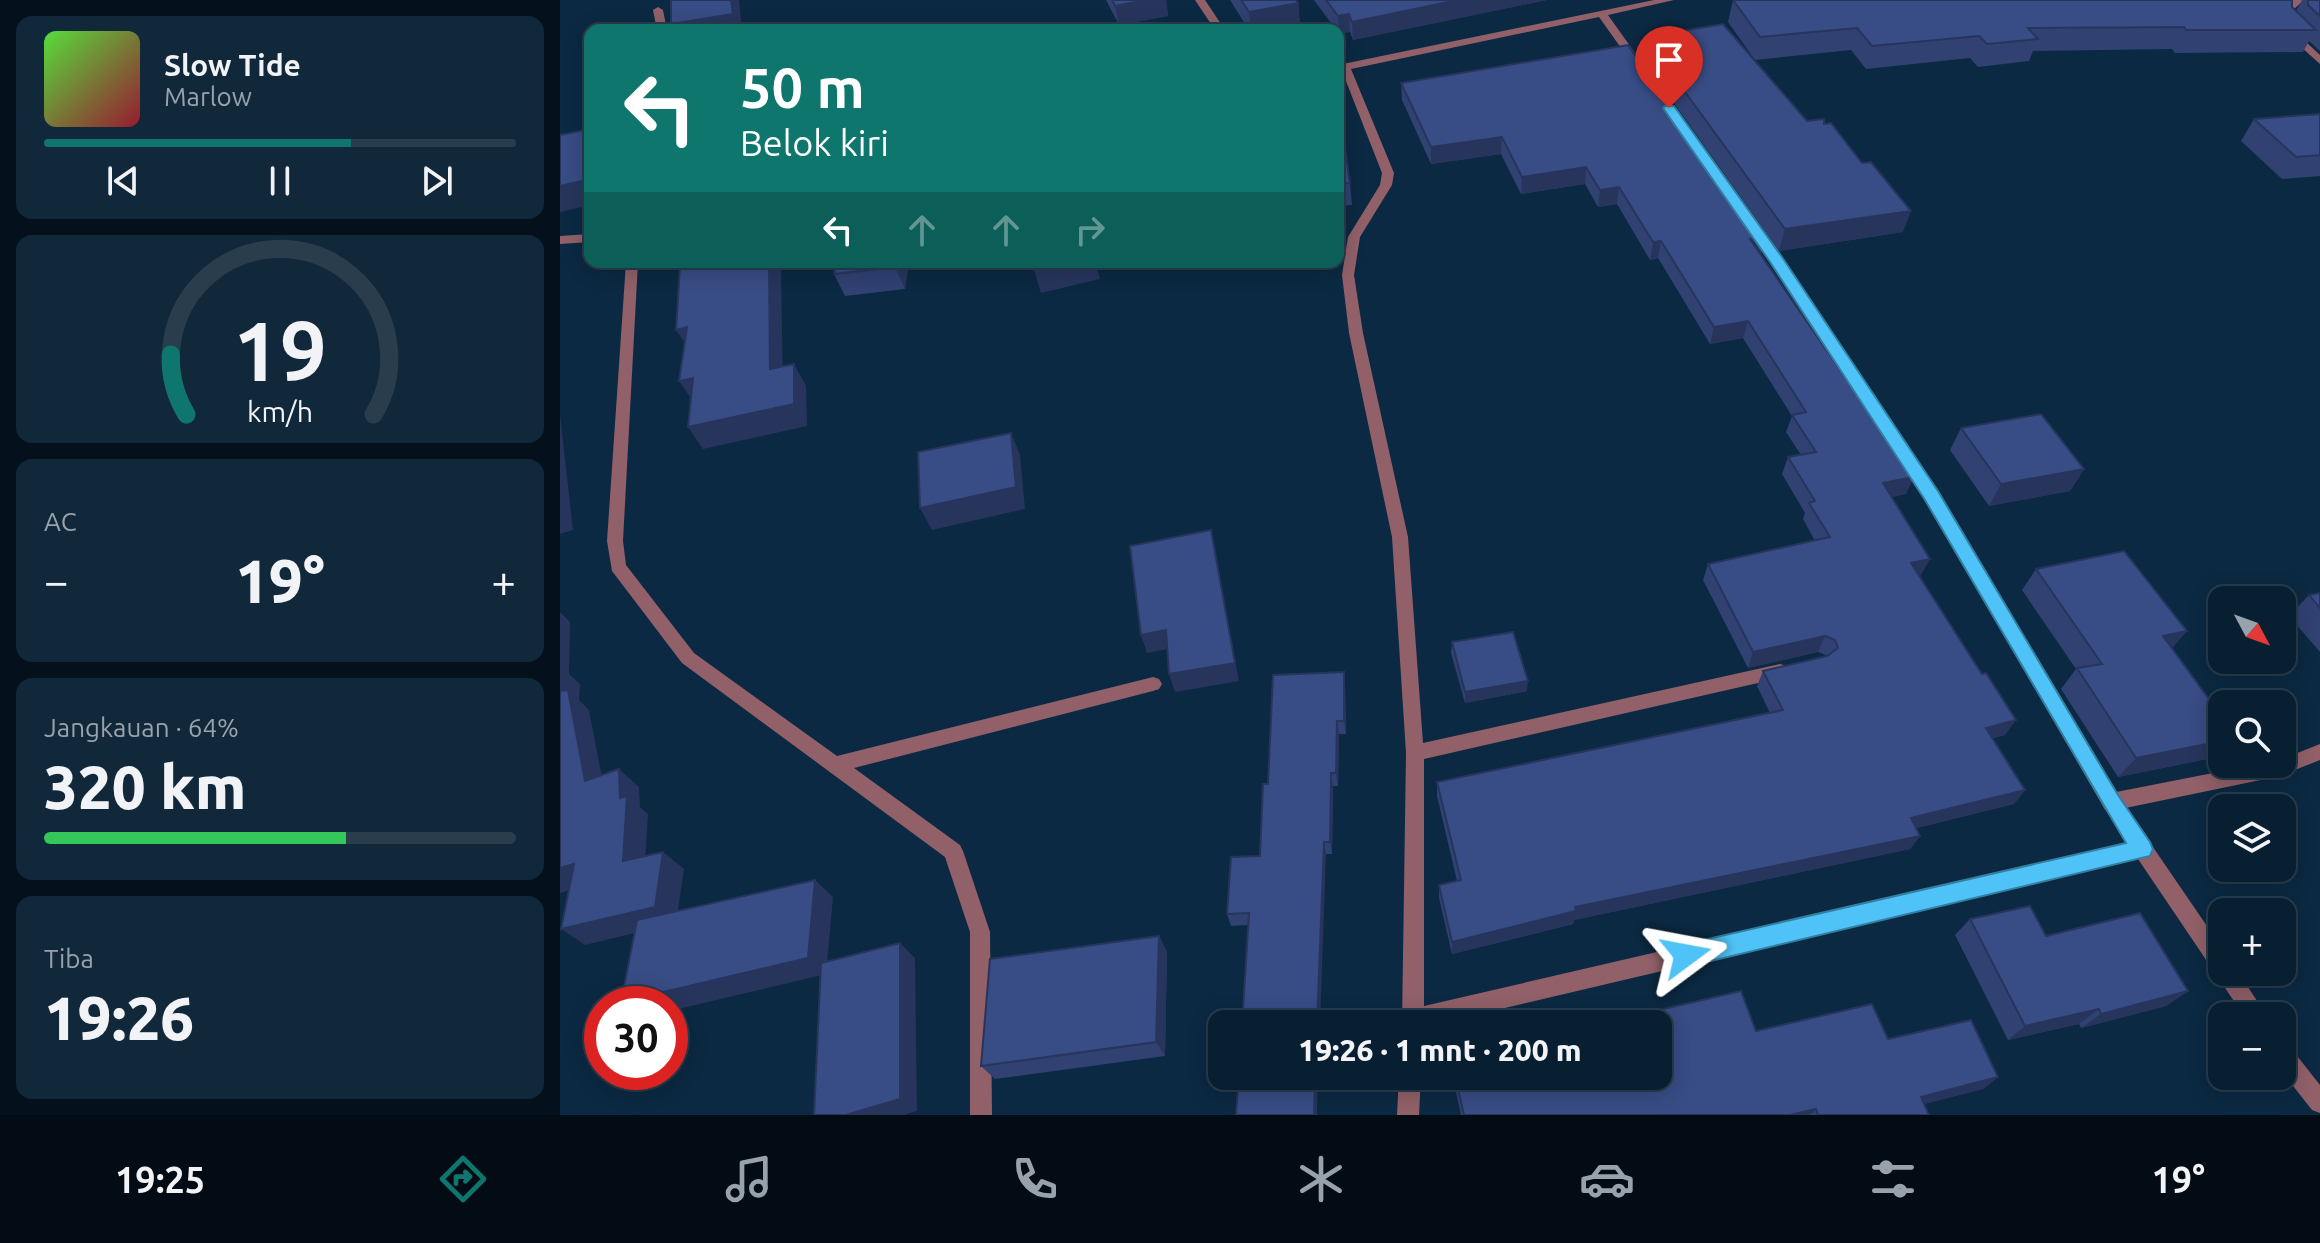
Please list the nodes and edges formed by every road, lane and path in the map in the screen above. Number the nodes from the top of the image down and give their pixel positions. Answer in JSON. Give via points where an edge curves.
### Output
{"nodes":[{"id":1,"x":1200,"y":0,"type":"edge"},
{"id":2,"x":1669,"y":0,"type":"edge"},
{"id":3,"x":2299,"y":0,"type":"edge"},
{"id":4,"x":658,"y":10,"type":"dead end"},
{"id":5,"x":1601,"y":13,"type":"junction"},
{"id":6,"x":661,"y":24,"type":"edge"},
{"id":7,"x":1216,"y":24,"type":"edge"},
{"id":8,"x":2320,"y":61,"type":"edge"},
{"id":9,"x":1344,"y":66,"type":"edge"},
{"id":10,"x":1344,"y":74,"type":"edge"},
{"id":11,"x":1647,"y":77,"type":"edge"},
{"id":12,"x":1744,"y":214,"type":"edge"},
{"id":13,"x":584,"y":238,"type":"edge"},
{"id":14,"x":560,"y":240,"type":"edge"},
{"id":15,"x":632,"y":268,"type":"edge"},
{"id":16,"x":1803,"y":666,"type":"edge"},
{"id":17,"x":1153,"y":684,"type":"dead end"},
{"id":18,"x":2320,"y":752,"type":"edge"},
{"id":19,"x":1415,"y":753,"type":"junction"},
{"id":20,"x":835,"y":765,"type":"junction"},
{"id":21,"x":2111,"y":802,"type":"junction"},
{"id":22,"x":2142,"y":849,"type":"junction"},
{"id":23,"x":2208,"y":946,"type":"edge"},
{"id":24,"x":1413,"y":1010,"type":"edge"},
{"id":25,"x":1464,"y":1010,"type":"edge"},
{"id":26,"x":2296,"y":1072,"type":"edge"},
{"id":27,"x":1409,"y":1090,"type":"edge"},
{"id":28,"x":2320,"y":1102,"type":"edge"},
{"id":29,"x":981,"y":1115,"type":"edge"},
{"id":30,"x":1408,"y":1115,"type":"edge"}],
"edges":[{"from":1,"to":7,"type":"street"},
{"from":2,"to":5,"type":"street"},
{"from":3,"to":8,"type":"street","via":[[2288,9],[2287,30]]},
{"from":4,"to":6,"type":"street"},
{"from":5,"to":9,"type":"street"},
{"from":5,"to":11,"type":"street"},
{"from":10,"to":19,"type":"street","via":[[1388,173],[1354,237],[1348,275],[1400,537]]},
{"from":12,"to":21,"type":"street","via":[[1931,495]]},
{"from":13,"to":14,"type":"street"},
{"from":15,"to":20,"type":"street","via":[[615,541],[618,567],[688,658]]},
{"from":16,"to":19,"type":"street"},
{"from":17,"to":20,"type":"street"},
{"from":18,"to":21,"type":"street","via":[[2280,768]]},
{"from":19,"to":24,"type":"street"},
{"from":20,"to":29,"type":"street","via":[[953,851],[980,932]]},
{"from":21,"to":22,"type":"street"},
{"from":22,"to":23,"type":"street"},
{"from":22,"to":25,"type":"street"},
{"from":26,"to":28,"type":"street"},
{"from":27,"to":30,"type":"street"}]}
